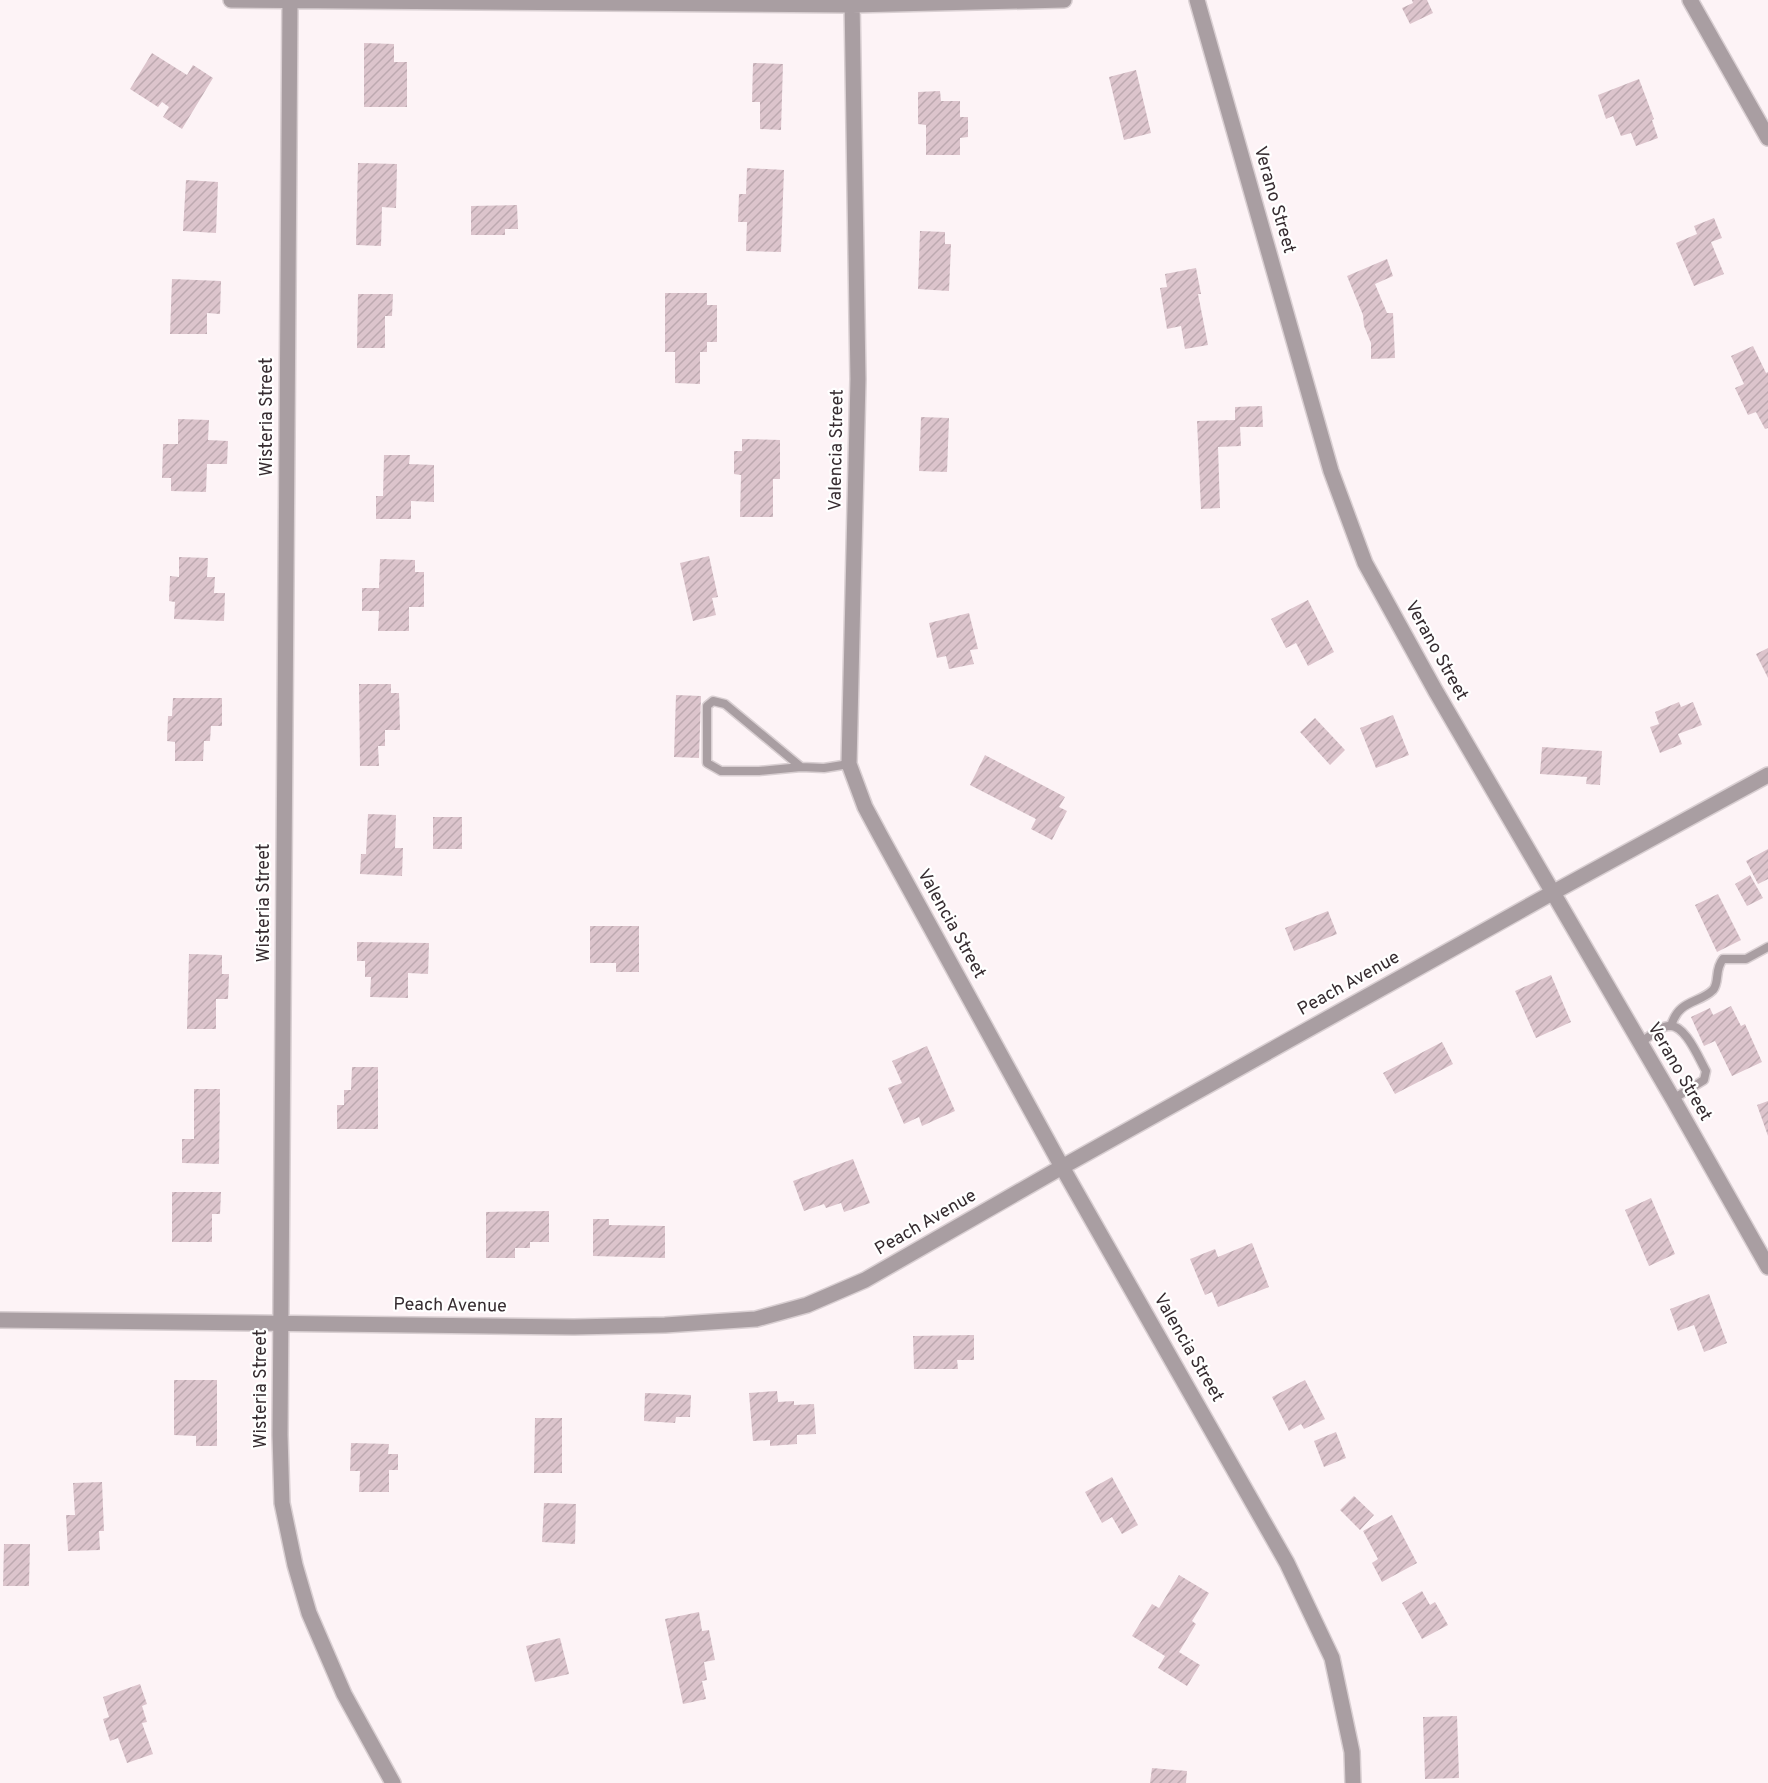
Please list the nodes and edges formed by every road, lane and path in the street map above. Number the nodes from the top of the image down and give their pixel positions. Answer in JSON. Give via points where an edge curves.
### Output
{"nodes":[{"id":1,"x":231,"y":0,"type":"edge"},
{"id":2,"x":290,"y":0,"type":"edge"},
{"id":3,"x":1064,"y":0,"type":"edge"},
{"id":4,"x":1197,"y":0,"type":"edge"},
{"id":5,"x":1690,"y":0,"type":"edge"},
{"id":6,"x":852,"y":3,"type":"edge"},
{"id":7,"x":1768,"y":138,"type":"edge"},
{"id":8,"x":849,"y":764,"type":"junction"},
{"id":9,"x":801,"y":766,"type":"junction"},
{"id":10,"x":1768,"y":776,"type":"edge"},
{"id":11,"x":1552,"y":893,"type":"junction"},
{"id":12,"x":1768,"y":947,"type":"edge"},
{"id":13,"x":1671,"y":1026,"type":"junction"},
{"id":14,"x":1640,"y":1043,"type":"junction"},
{"id":15,"x":1674,"y":1099,"type":"junction"},
{"id":16,"x":1062,"y":1167,"type":"junction"},
{"id":17,"x":1768,"y":1267,"type":"edge"},
{"id":18,"x":0,"y":1320,"type":"edge"},
{"id":19,"x":280,"y":1322,"type":"junction"},
{"id":20,"x":393,"y":1783,"type":"edge"},
{"id":21,"x":1353,"y":1783,"type":"edge"}],
"edges":[{"from":1,"to":2,"type":"street"},
{"from":2,"to":6,"type":"street"},
{"from":2,"to":19,"type":"street","name":"Wisteria Street"},
{"from":3,"to":6,"type":"street"},
{"from":4,"to":11,"type":"street","name":"Verano Street","via":[[1331,471],[1365,563]]},
{"from":5,"to":7,"type":"street"},
{"from":6,"to":8,"type":"street","name":"Valencia Street","via":[[858,380]]},
{"from":8,"to":9,"type":"lane"},
{"from":8,"to":16,"type":"street","name":"Valencia Street","via":[[865,807]]},
{"from":9,"to":9,"type":"lane","via":[[722,771],[707,763],[707,706],[713,701],[725,704]]},
{"from":10,"to":11,"type":"street","name":"Peach Avenue"},
{"from":11,"to":14,"type":"street","name":"Verano Street"},
{"from":11,"to":16,"type":"street","name":"Peach Avenue"},
{"from":12,"to":13,"type":"lane","via":[[1746,958],[1723,959],[1713,990],[1677,1013]]},
{"from":13,"to":14,"type":"lane"},
{"from":13,"to":15,"type":"lane","via":[[1684,1033],[1706,1071],[1704,1080]]},
{"from":14,"to":15,"type":"street","name":"Verano Street"},
{"from":15,"to":17,"type":"street","name":"Verano Street"},
{"from":16,"to":19,"type":"street","name":"Peach Avenue","via":[[865,1280],[807,1305],[756,1319],[574,1327]]},
{"from":16,"to":21,"type":"street","name":"Valencia Street","via":[[1287,1563],[1332,1658],[1352,1752]]},
{"from":18,"to":19,"type":"street","name":"Peach Avenue"},
{"from":19,"to":20,"type":"street","name":"Wisteria Street","via":[[282,1503],[295,1565],[309,1613],[344,1694]]}]}
